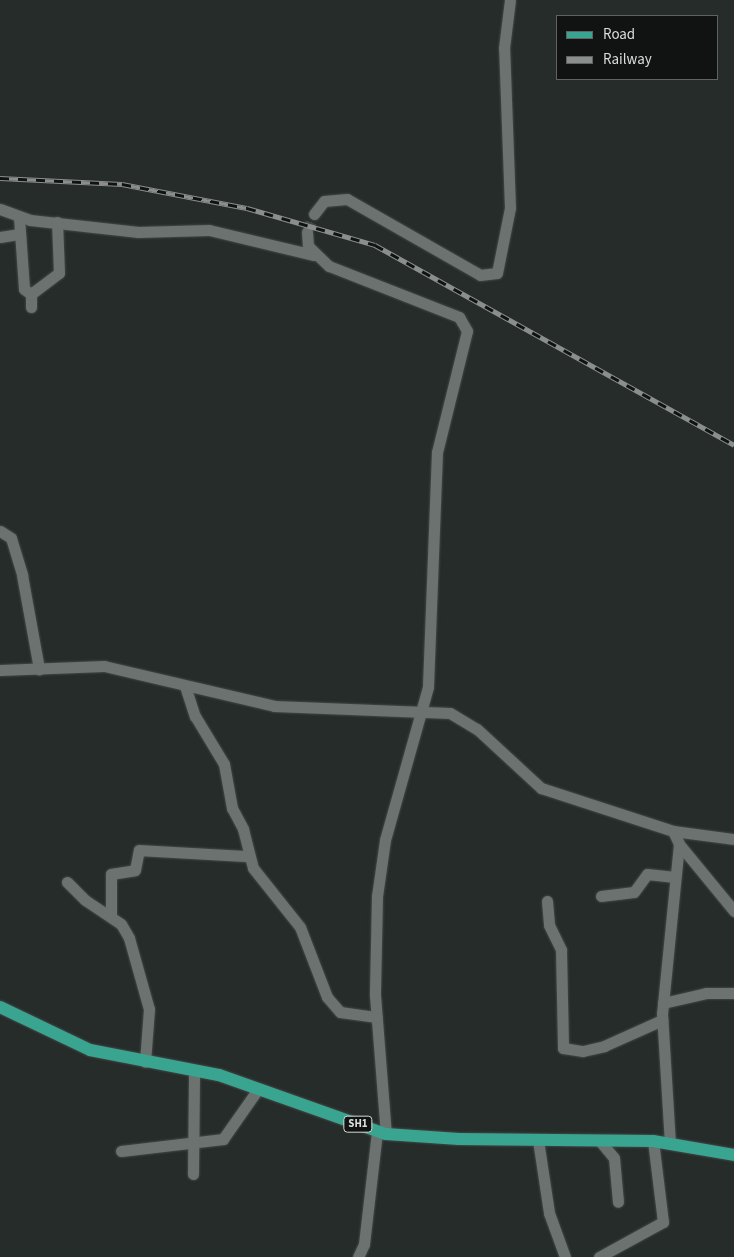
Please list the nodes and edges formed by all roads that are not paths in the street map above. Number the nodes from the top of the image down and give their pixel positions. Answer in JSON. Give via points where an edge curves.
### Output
{"nodes":[{"id":1,"x":510,"y":0,"type":"edge"},
{"id":2,"x":0,"y":209,"type":"edge"},
{"id":3,"x":314,"y":214,"type":"tunnel mouth"},
{"id":4,"x":19,"y":217,"type":"junction"},
{"id":5,"x":57,"y":222,"type":"junction"},
{"id":6,"x":307,"y":232,"type":"tunnel mouth"},
{"id":7,"x":20,"y":234,"type":"junction"},
{"id":8,"x":0,"y":237,"type":"edge"},
{"id":9,"x":314,"y":255,"type":"junction"},
{"id":10,"x":31,"y":294,"type":"junction"},
{"id":11,"x":31,"y":307,"type":"dead end"},
{"id":12,"x":0,"y":531,"type":"edge"},
{"id":13,"x":40,"y":669,"type":"junction"},
{"id":14,"x":0,"y":670,"type":"edge"},
{"id":15,"x":185,"y":686,"type":"junction"},
{"id":16,"x":424,"y":709,"type":"junction"},
{"id":17,"x":673,"y":831,"type":"junction"},
{"id":18,"x":734,"y":839,"type":"edge"},
{"id":19,"x":679,"y":844,"type":"junction"},
{"id":20,"x":248,"y":856,"type":"junction"},
{"id":21,"x":675,"y":877,"type":"junction"},
{"id":22,"x":67,"y":882,"type":"dead end"},
{"id":23,"x":601,"y":896,"type":"dead end"},
{"id":24,"x":547,"y":901,"type":"dead end"},
{"id":25,"x":734,"y":911,"type":"edge"},
{"id":26,"x":111,"y":916,"type":"junction"},
{"id":27,"x":734,"y":993,"type":"edge"},
{"id":28,"x":663,"y":1003,"type":"junction"},
{"id":29,"x":0,"y":1007,"type":"edge"},
{"id":30,"x":377,"y":1017,"type":"junction"},
{"id":31,"x":662,"y":1020,"type":"junction"},
{"id":32,"x":145,"y":1062,"type":"junction"},
{"id":33,"x":194,"y":1070,"type":"junction"},
{"id":34,"x":258,"y":1089,"type":"junction"},
{"id":35,"x":382,"y":1132,"type":"junction"},
{"id":36,"x":538,"y":1140,"type":"junction"},
{"id":37,"x":599,"y":1140,"type":"junction"},
{"id":38,"x":653,"y":1140,"type":"junction"},
{"id":39,"x":194,"y":1142,"type":"junction"},
{"id":40,"x":670,"y":1142,"type":"junction"},
{"id":41,"x":121,"y":1151,"type":"dead end"},
{"id":42,"x":734,"y":1155,"type":"edge"},
{"id":43,"x":193,"y":1174,"type":"dead end"},
{"id":44,"x":618,"y":1202,"type":"dead end"},
{"id":45,"x":358,"y":1257,"type":"edge"},
{"id":46,"x":565,"y":1257,"type":"edge"},
{"id":47,"x":599,"y":1257,"type":"edge"}],
"edges":[{"from":1,"to":3,"type":"street","via":[[504,57],[510,208],[497,273],[480,275],[347,199],[324,200]]},
{"from":2,"to":4,"type":"street"},
{"from":4,"to":5,"type":"street"},
{"from":4,"to":7,"type":"street"},
{"from":5,"to":9,"type":"street","via":[[152,233],[209,230]]},
{"from":5,"to":10,"type":"street","via":[[59,273]]},
{"from":6,"to":9,"type":"street"},
{"from":7,"to":8,"type":"street"},
{"from":7,"to":10,"type":"street","via":[[24,289]]},
{"from":9,"to":16,"type":"street","via":[[348,275],[459,317],[466,326],[437,452]]},
{"from":10,"to":11,"type":"street"},
{"from":12,"to":13,"type":"street","via":[[11,538],[22,575]]},
{"from":13,"to":14,"type":"street"},
{"from":13,"to":15,"type":"street","via":[[114,666]]},
{"from":15,"to":16,"type":"street","via":[[290,708]]},
{"from":15,"to":20,"type":"street","via":[[195,716],[224,764]]},
{"from":16,"to":17,"type":"street","via":[[450,713],[471,725],[541,788]]},
{"from":16,"to":30,"type":"street","via":[[383,848],[377,904]]},
{"from":17,"to":18,"type":"street"},
{"from":17,"to":19,"type":"street"},
{"from":19,"to":21,"type":"street"},
{"from":19,"to":25,"type":"street"},
{"from":20,"to":26,"type":"street","via":[[139,850],[135,870],[112,874]]},
{"from":20,"to":30,"type":"street","via":[[300,926],[331,1003],[346,1014]]},
{"from":21,"to":23,"type":"street","via":[[646,874],[634,892]]},
{"from":21,"to":28,"type":"street"},
{"from":22,"to":26,"type":"street","via":[[85,900]]},
{"from":24,"to":31,"type":"street","via":[[549,925],[561,950],[563,1048],[583,1051],[604,1046]]},
{"from":26,"to":32,"type":"street","via":[[129,938],[147,999]]},
{"from":27,"to":28,"type":"street","via":[[706,993]]},
{"from":28,"to":31,"type":"street"},
{"from":29,"to":32,"type":"main road","number":"SH1","via":[[90,1050]]},
{"from":30,"to":35,"type":"street"},
{"from":31,"to":40,"type":"street"},
{"from":32,"to":33,"type":"main road","number":"SH1"},
{"from":33,"to":34,"type":"main road","number":"SH1"},
{"from":33,"to":39,"type":"street"},
{"from":34,"to":35,"type":"main road","number":"SH1"},
{"from":34,"to":39,"type":"street","via":[[223,1139]]},
{"from":35,"to":36,"type":"main road","number":"SH1"},
{"from":35,"to":45,"type":"street","via":[[364,1244]]},
{"from":36,"to":37,"type":"main road","number":"SH1"},
{"from":36,"to":46,"type":"street","via":[[549,1213]]},
{"from":37,"to":38,"type":"main road","number":"SH1"},
{"from":37,"to":44,"type":"street","via":[[614,1158]]},
{"from":38,"to":40,"type":"main road","number":"SH1"},
{"from":38,"to":47,"type":"street","via":[[664,1222]]},
{"from":39,"to":41,"type":"street"},
{"from":39,"to":43,"type":"street"},
{"from":40,"to":42,"type":"main road","number":"SH1"}]}
